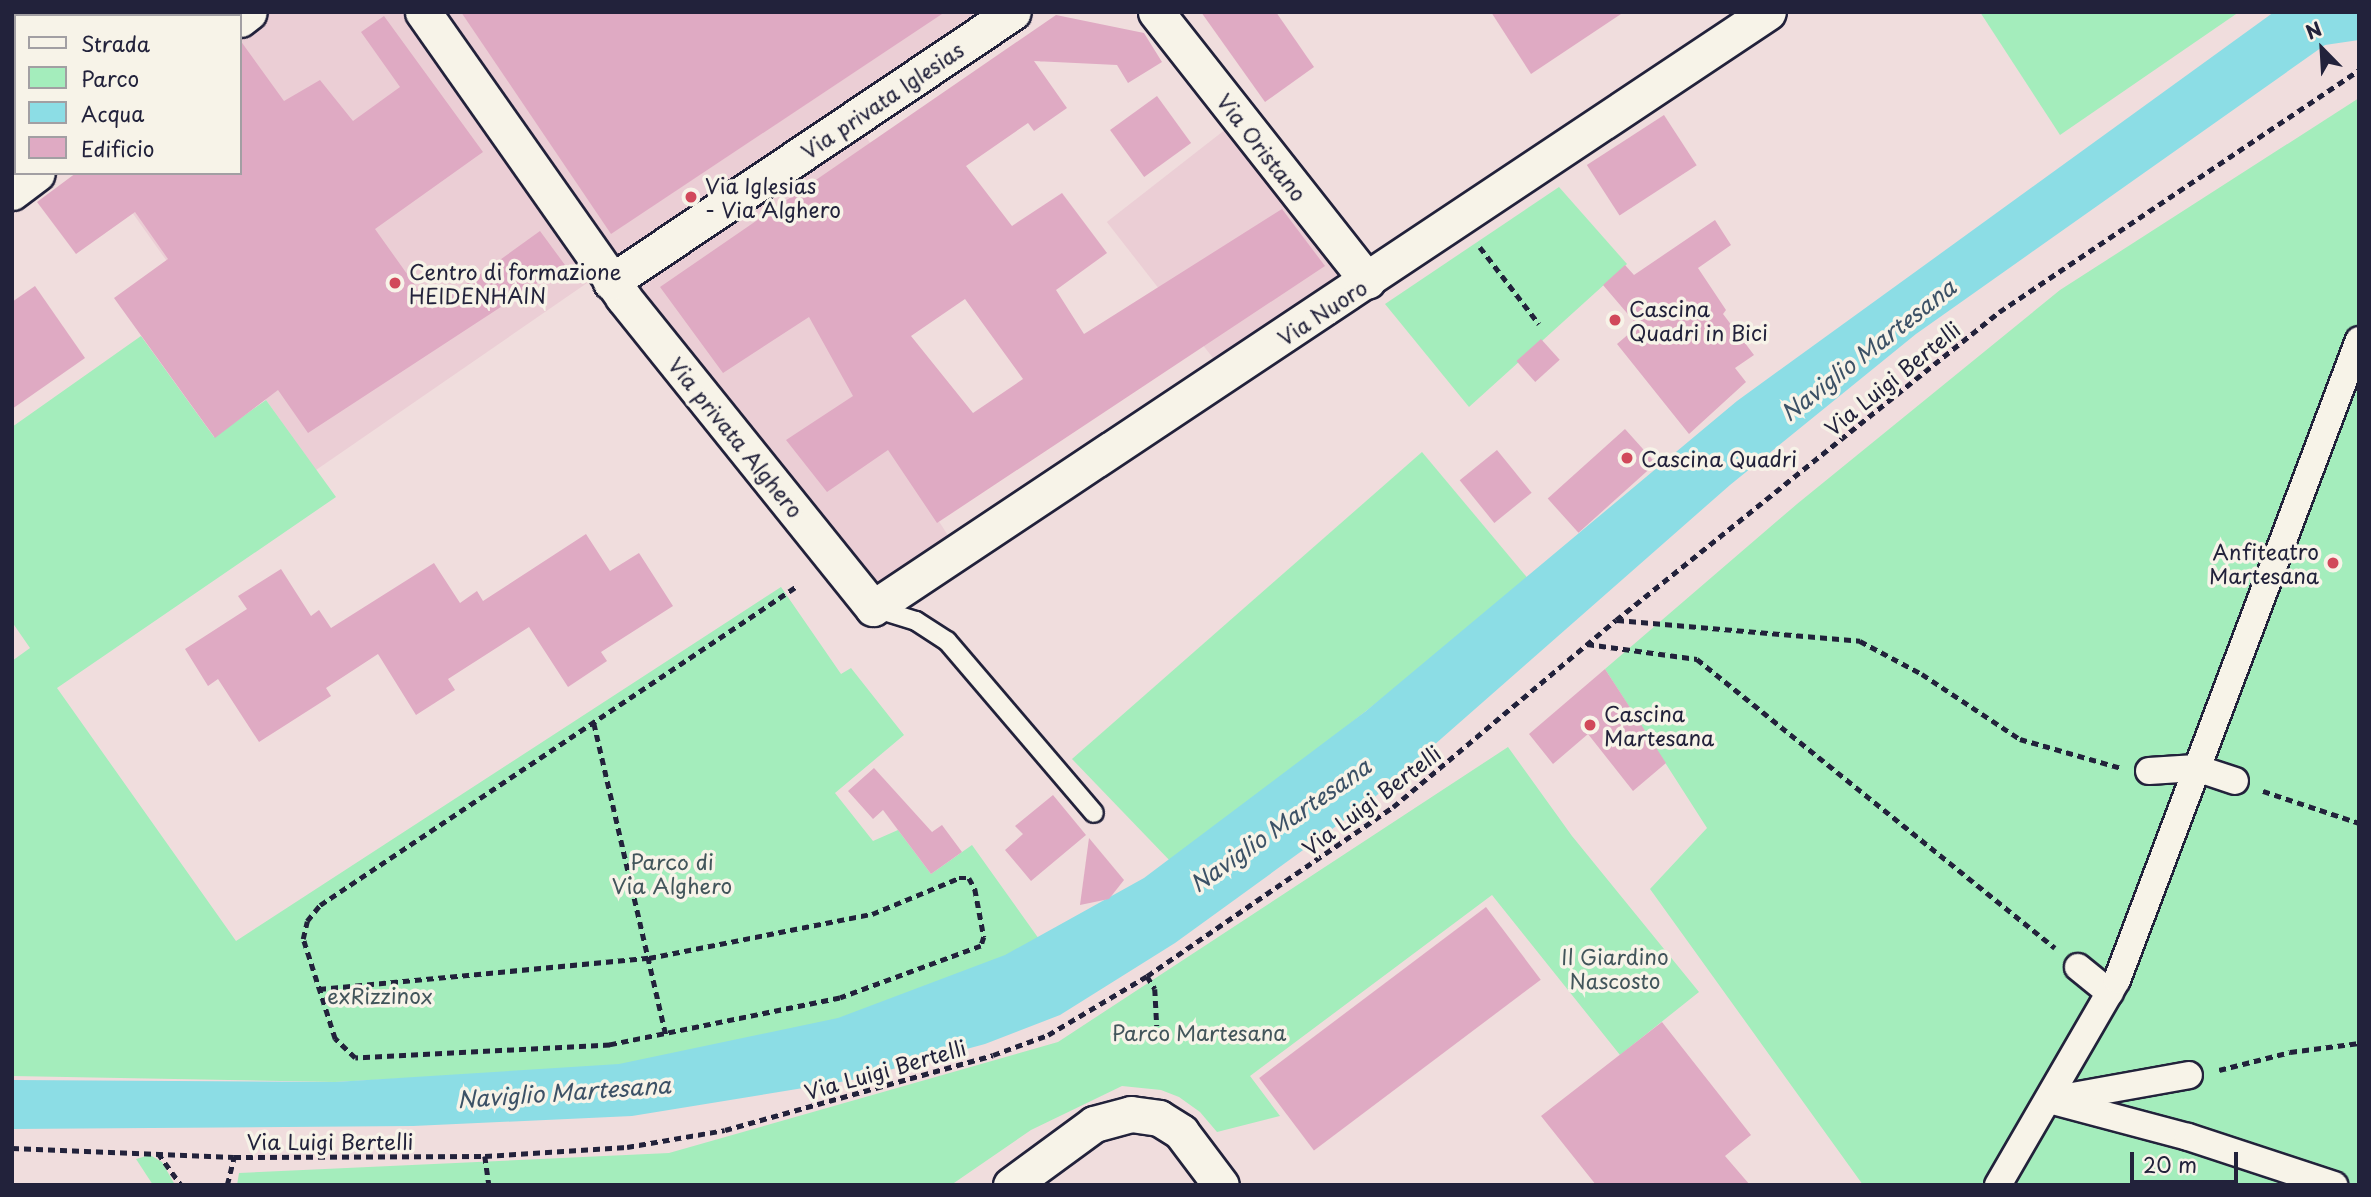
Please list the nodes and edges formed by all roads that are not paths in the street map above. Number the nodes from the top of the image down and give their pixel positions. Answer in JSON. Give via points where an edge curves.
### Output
{"nodes":[{"id":1,"x":423,"y":12,"type":"edge"},
{"id":2,"x":1013,"y":12,"type":"edge"},
{"id":3,"x":1156,"y":12,"type":"edge"},
{"id":4,"x":1768,"y":12,"type":"edge"},
{"id":5,"x":34,"y":175,"type":"edge"},
{"id":6,"x":12,"y":192,"type":"edge"},
{"id":7,"x":1368,"y":281,"type":"junction"},
{"id":8,"x":611,"y":282,"type":"junction"},
{"id":9,"x":2359,"y":340,"type":"edge"},
{"id":10,"x":873,"y":608,"type":"junction"},
{"id":11,"x":2196,"y":768,"type":"junction"},
{"id":12,"x":2149,"y":771,"type":"road end"},
{"id":13,"x":2235,"y":781,"type":"road end"},
{"id":14,"x":1094,"y":813,"type":"dead end"},
{"id":15,"x":2078,"y":967,"type":"road end"},
{"id":16,"x":2110,"y":993,"type":"junction"},
{"id":17,"x":2189,"y":1075,"type":"road end"},
{"id":18,"x":2049,"y":1100,"type":"junction"},
{"id":19,"x":1011,"y":1185,"type":"edge"},
{"id":20,"x":1222,"y":1185,"type":"edge"},
{"id":21,"x":1998,"y":1185,"type":"edge"},
{"id":22,"x":2334,"y":1185,"type":"edge"}],
"edges":[{"from":1,"to":8,"type":"street","name":"Via privata Alghero"},
{"from":2,"to":8,"type":"street","name":"Via privata Iglesias"},
{"from":3,"to":7,"type":"street","name":"Via Oristano"},
{"from":4,"to":7,"type":"street","name":"Via Nuoro"},
{"from":5,"to":6,"type":"street"},
{"from":7,"to":10,"type":"street","name":"Via Nuoro"},
{"from":8,"to":10,"type":"street","name":"Via privata Alghero"},
{"from":9,"to":11,"type":"street"},
{"from":10,"to":14,"type":"lane","via":[[916,621],[947,641]]},
{"from":11,"to":12,"type":"street"},
{"from":11,"to":13,"type":"street"},
{"from":11,"to":16,"type":"street"},
{"from":15,"to":16,"type":"street"},
{"from":16,"to":18,"type":"street"},
{"from":17,"to":18,"type":"street"},
{"from":18,"to":21,"type":"street"},
{"from":18,"to":22,"type":"street","via":[[2189,1138]]},
{"from":19,"to":20,"type":"street","via":[[1094,1124],[1119,1115],[1145,1114],[1181,1132]]}]}
